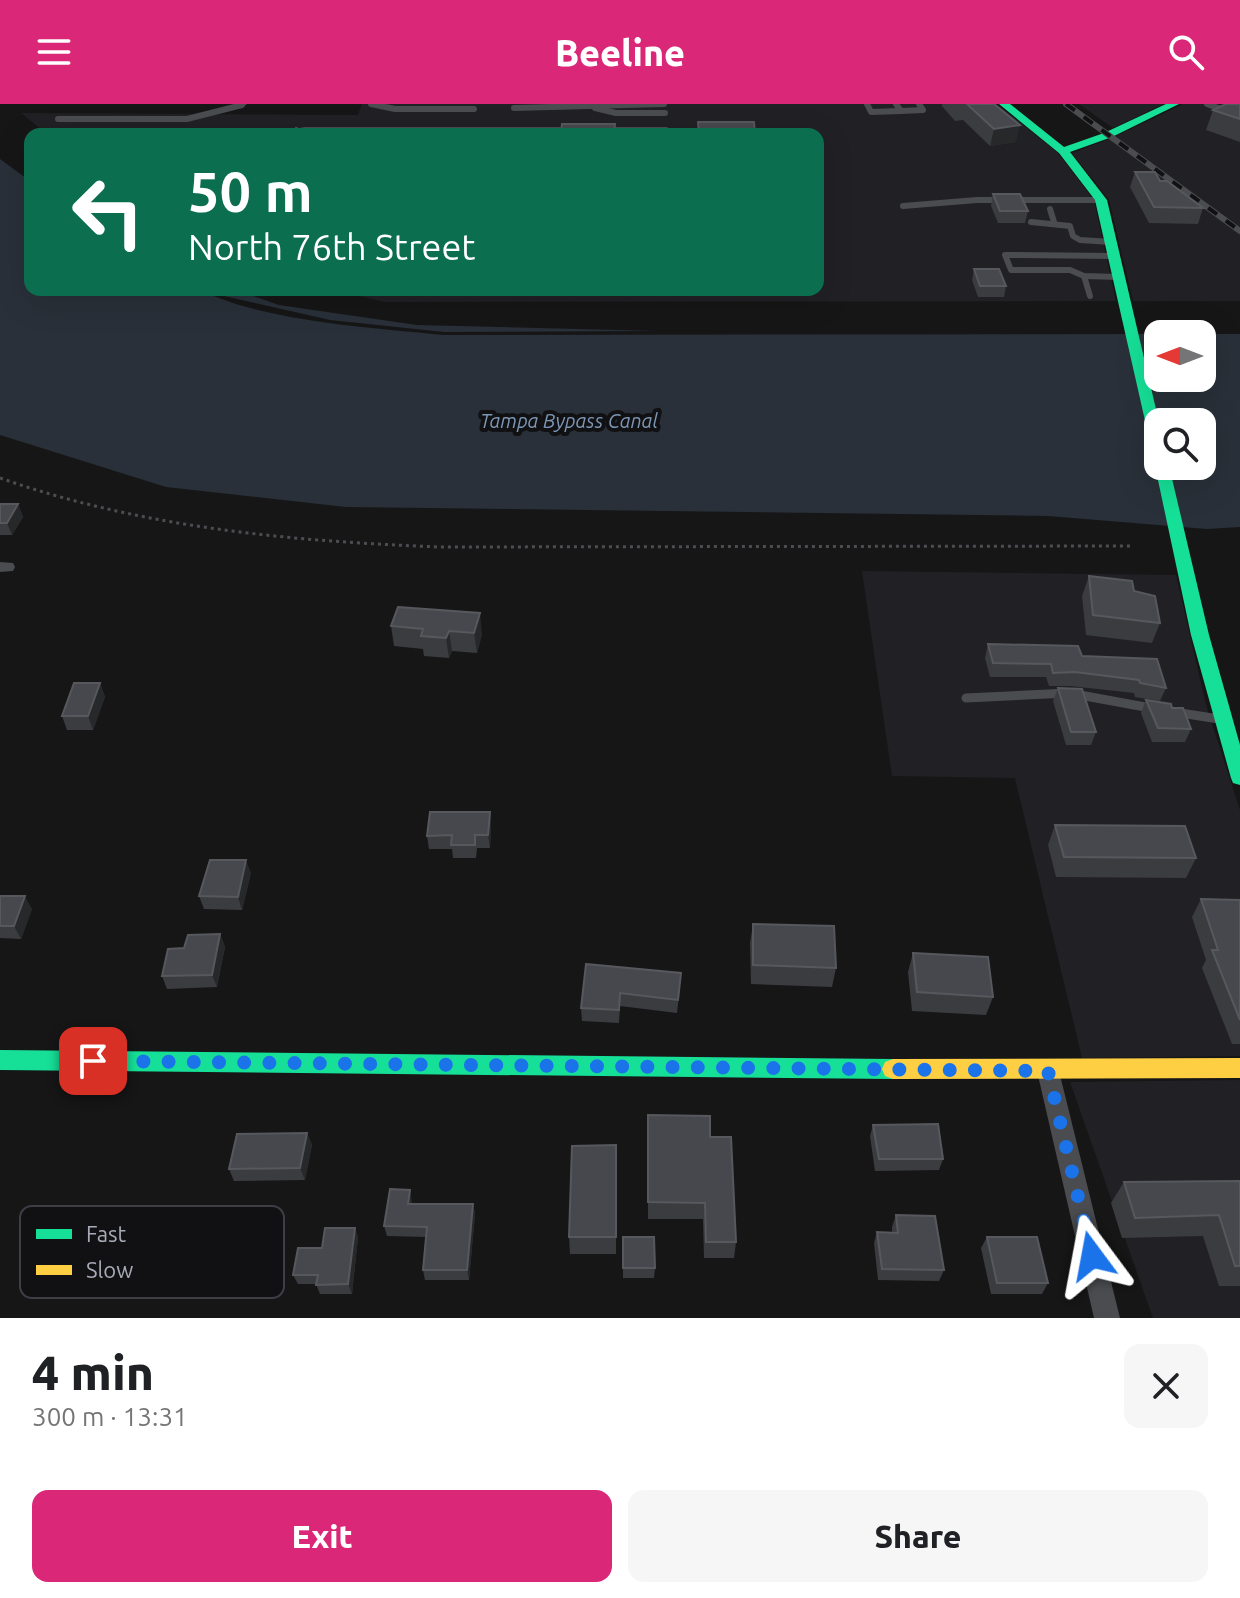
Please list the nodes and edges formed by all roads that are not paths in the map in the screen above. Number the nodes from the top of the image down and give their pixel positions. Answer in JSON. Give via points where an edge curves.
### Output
{"nodes":[{"id":1,"x":242,"y":104,"type":"edge"},
{"id":2,"x":371,"y":104,"type":"edge"},
{"id":3,"x":664,"y":104,"type":"edge"},
{"id":4,"x":867,"y":104,"type":"edge"},
{"id":5,"x":896,"y":104,"type":"edge"},
{"id":6,"x":919,"y":104,"type":"edge"},
{"id":7,"x":1004,"y":104,"type":"edge"},
{"id":8,"x":1174,"y":104,"type":"edge"},
{"id":9,"x":1207,"y":104,"type":"edge"},
{"id":10,"x":1232,"y":104,"type":"edge"},
{"id":11,"x":514,"y":106,"type":"edge"},
{"id":12,"x":568,"y":106,"type":"edge"},
{"id":13,"x":595,"y":108,"type":"junction"},
{"id":14,"x":474,"y":109,"type":"dead end"},
{"id":15,"x":1220,"y":109,"type":"junction"},
{"id":16,"x":901,"y":111,"type":"junction"},
{"id":17,"x":665,"y":113,"type":"junction"},
{"id":18,"x":1240,"y":116,"type":"edge"},
{"id":19,"x":58,"y":119,"type":"dead end"},
{"id":20,"x":512,"y":128,"type":"edge"},
{"id":21,"x":666,"y":128,"type":"edge"},
{"id":22,"x":1063,"y":151,"type":"junction"},
{"id":23,"x":1101,"y":200,"type":"junction"},
{"id":24,"x":903,"y":206,"type":"dead end"},
{"id":25,"x":1050,"y":209,"type":"dead end"},
{"id":26,"x":1031,"y":222,"type":"edge"},
{"id":27,"x":1054,"y":222,"type":"junction"},
{"id":28,"x":1112,"y":249,"type":"junction"},
{"id":29,"x":1084,"y":276,"type":"junction"},
{"id":30,"x":1119,"y":277,"type":"junction"},
{"id":31,"x":1090,"y":296,"type":"dead end"},
{"id":32,"x":1149,"y":408,"type":"edge"},
{"id":33,"x":1165,"y":480,"type":"edge"},
{"id":34,"x":966,"y":698,"type":"dead end"},
{"id":35,"x":1222,"y":719,"type":"junction"},
{"id":36,"x":1240,"y":778,"type":"edge"},
{"id":37,"x":0,"y":1060,"type":"edge"},
{"id":38,"x":1240,"y":1068,"type":"edge"},
{"id":39,"x":1048,"y":1071,"type":"junction"},
{"id":40,"x":1107,"y":1318,"type":"edge"}],
"edges":[{"from":1,"to":19,"type":"lane","via":[[187,119]]},
{"from":2,"to":14,"type":"lane"},
{"from":3,"to":13,"type":"lane"},
{"from":3,"to":17,"type":"lane"},
{"from":4,"to":16,"type":"lane","via":[[871,112]]},
{"from":5,"to":16,"type":"lane"},
{"from":6,"to":16,"type":"lane","via":[[923,110]]},
{"from":7,"to":22,"type":"main road"},
{"from":8,"to":22,"type":"main road"},
{"from":9,"to":15,"type":"lane"},
{"from":10,"to":15,"type":"lane"},
{"from":11,"to":12,"type":"lane"},
{"from":11,"to":20,"type":"lane"},
{"from":12,"to":13,"type":"lane"},
{"from":13,"to":17,"type":"lane"},
{"from":15,"to":18,"type":"lane"},
{"from":17,"to":21,"type":"lane"},
{"from":22,"to":23,"type":"main road"},
{"from":23,"to":24,"type":"lane","via":[[966,199]]},
{"from":23,"to":28,"type":"main road"},
{"from":25,"to":27,"type":"lane"},
{"from":26,"to":27,"type":"lane"},
{"from":27,"to":28,"type":"lane","via":[[1070,226],[1080,240]]},
{"from":28,"to":29,"type":"lane","via":[[1005,255],[1011,270],[1070,270]]},
{"from":28,"to":30,"type":"main road"},
{"from":29,"to":30,"type":"lane"},
{"from":29,"to":31,"type":"lane"},
{"from":30,"to":32,"type":"main road"},
{"from":33,"to":35,"type":"main road"},
{"from":34,"to":35,"type":"lane","via":[[1069,693]]},
{"from":35,"to":36,"type":"main road"},
{"from":37,"to":39,"type":"main road"},
{"from":38,"to":39,"type":"main road"},
{"from":39,"to":40,"type":"street"}]}
